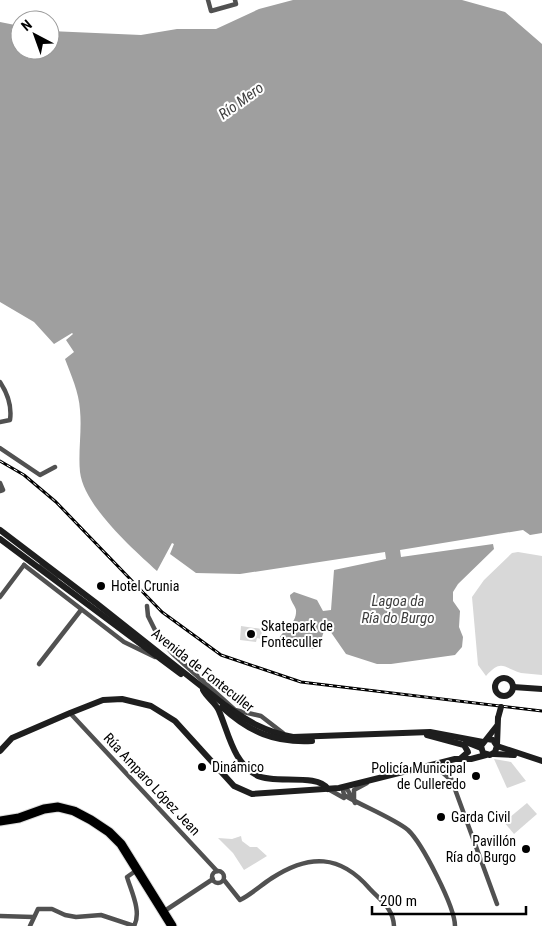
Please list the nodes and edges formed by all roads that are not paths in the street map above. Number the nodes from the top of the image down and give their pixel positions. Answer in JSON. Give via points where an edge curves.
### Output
{"nodes":[{"id":1,"x":208,"y":0,"type":"edge"},
{"id":2,"x":235,"y":0,"type":"edge"},
{"id":3,"x":0,"y":382,"type":"edge"},
{"id":4,"x":0,"y":422,"type":"edge"},
{"id":5,"x":0,"y":448,"type":"edge"},
{"id":6,"x":55,"y":467,"type":"dead end"},
{"id":7,"x":0,"y":482,"type":"edge"},
{"id":8,"x":0,"y":491,"type":"edge"},
{"id":9,"x":0,"y":530,"type":"edge"},
{"id":10,"x":1,"y":539,"type":"edge"},
{"id":11,"x":27,"y":560,"type":"junction"},
{"id":12,"x":68,"y":580,"type":"junction"},
{"id":13,"x":0,"y":597,"type":"edge"},
{"id":14,"x":96,"y":603,"type":"junction"},
{"id":15,"x":147,"y":606,"type":"dead end"},
{"id":16,"x":81,"y":610,"type":"junction"},
{"id":17,"x":130,"y":637,"type":"junction"},
{"id":18,"x":124,"y":642,"type":"junction"},
{"id":19,"x":160,"y":659,"type":"junction"},
{"id":20,"x":40,"y":664,"type":"dead end"},
{"id":21,"x":513,"y":687,"type":"junction"},
{"id":22,"x":542,"y":689,"type":"edge"},
{"id":23,"x":203,"y":690,"type":"junction"},
{"id":24,"x":502,"y":695,"type":"junction"},
{"id":25,"x":70,"y":713,"type":"junction"},
{"id":26,"x":235,"y":719,"type":"junction"},
{"id":27,"x":267,"y":720,"type":"junction"},
{"id":28,"x":496,"y":727,"type":"junction"},
{"id":29,"x":262,"y":729,"type":"junction"},
{"id":30,"x":426,"y":735,"type":"junction"},
{"id":31,"x":285,"y":738,"type":"junction"},
{"id":32,"x":497,"y":746,"type":"junction"},
{"id":33,"x":484,"y":747,"type":"junction"},
{"id":34,"x":0,"y":751,"type":"edge"},
{"id":35,"x":494,"y":754,"type":"junction"},
{"id":36,"x":518,"y":754,"type":"junction"},
{"id":37,"x":463,"y":758,"type":"junction"},
{"id":38,"x":542,"y":761,"type":"edge"},
{"id":39,"x":445,"y":762,"type":"junction"},
{"id":40,"x":415,"y":769,"type":"junction"},
{"id":41,"x":373,"y":780,"type":"junction"},
{"id":42,"x":452,"y":781,"type":"junction"},
{"id":43,"x":346,"y":787,"type":"junction"},
{"id":44,"x":328,"y":789,"type":"junction"},
{"id":45,"x":355,"y":803,"type":"junction"},
{"id":46,"x":2,"y":819,"type":"edge"},
{"id":47,"x":138,"y":870,"type":"junction"},
{"id":48,"x":217,"y":871,"type":"junction"},
{"id":49,"x":213,"y":879,"type":"junction"},
{"id":50,"x":224,"y":880,"type":"junction"},
{"id":51,"x":497,"y":904,"type":"dead end"},
{"id":52,"x":163,"y":912,"type":"junction"},
{"id":53,"x":0,"y":916,"type":"edge"},
{"id":54,"x":33,"y":917,"type":"junction"},
{"id":55,"x":457,"y":925,"type":"edge"},
{"id":56,"x":30,"y":926,"type":"edge"},
{"id":57,"x":134,"y":926,"type":"edge"},
{"id":58,"x":172,"y":926,"type":"edge"},
{"id":59,"x":394,"y":926,"type":"edge"}],
"edges":[{"from":1,"to":2,"type":"street","via":[[211,11],[236,4]]},
{"from":3,"to":4,"type":"street","via":[[10,400],[11,412],[10,420]]},
{"from":5,"to":6,"type":"street","via":[[40,475]]},
{"from":7,"to":8,"type":"street","via":[[3,490]]},
{"from":9,"to":12,"type":"main road","name":"Avenida de Fonteculler"},
{"from":10,"to":11,"type":"street","name":"Avenida de Fonteculler"},
{"from":10,"to":11,"type":"main road","name":"Avenida de Fonteculler"},
{"from":11,"to":12,"type":"street","via":[[60,579]]},
{"from":11,"to":13,"type":"street"},
{"from":11,"to":16,"type":"street"},
{"from":11,"to":17,"type":"main road","name":"Avenida de Fonteculler"},
{"from":12,"to":14,"type":"main road","name":"Avenida de Fonteculler"},
{"from":14,"to":17,"type":"main road"},
{"from":14,"to":29,"type":"main road","name":"Avenida de Fonteculler","via":[[225,705]]},
{"from":15,"to":27,"type":"street","via":[[148,616],[159,638],[173,654],[235,710]]},
{"from":16,"to":18,"type":"street"},
{"from":16,"to":20,"type":"street"},
{"from":17,"to":18,"type":"street","name":"Avenida de Fonteculler"},
{"from":17,"to":19,"type":"main road","name":"Avenida de Fonteculler"},
{"from":18,"to":19,"type":"street"},
{"from":19,"to":23,"type":"main road","name":"Avenida de Fonteculler"},
{"from":21,"to":22,"type":"main road"},
{"from":21,"to":24,"type":"main road","via":[[511,693]]},
{"from":21,"to":24,"type":"main road","via":[[509,680],[501,679],[496,685]]},
{"from":23,"to":26,"type":"main road","name":"Avenida de Fonteculler"},
{"from":23,"to":44,"type":"main road","via":[[219,709],[233,749],[252,772],[272,780],[319,782]]},
{"from":24,"to":28,"type":"main road","bridge":true},
{"from":25,"to":34,"type":"main road","via":[[12,738]]},
{"from":25,"to":44,"type":"main road","via":[[103,700],[122,699],[151,706],[175,721],[242,791],[262,795]]},
{"from":25,"to":48,"type":"street","name":"Rúa Amparo López Jean"},
{"from":26,"to":29,"type":"street"},
{"from":26,"to":31,"type":"main road","name":"Avenida de Fonteculler","via":[[260,735]]},
{"from":27,"to":29,"type":"street"},
{"from":27,"to":29,"type":"street"},
{"from":27,"to":31,"type":"street"},
{"from":28,"to":32,"type":"main road"},
{"from":28,"to":33,"type":"main road"},
{"from":29,"to":31,"type":"main road","name":"Avenida de Fonteculler"},
{"from":30,"to":31,"type":"main road","name":"Avenida de Fonteculler","via":[[303,741]]},
{"from":30,"to":33,"type":"main road","name":"Avenida de Fonteculler"},
{"from":30,"to":37,"type":"main road","via":[[464,745],[468,752]]},
{"from":31,"to":33,"type":"main road","name":"Avenida de Fonteculler","via":[[430,732]]},
{"from":32,"to":33,"type":"main road"},
{"from":32,"to":35,"type":"main road"},
{"from":32,"to":36,"type":"main road"},
{"from":33,"to":35,"type":"main road"},
{"from":33,"to":37,"type":"main road"},
{"from":35,"to":36,"type":"main road"},
{"from":36,"to":38,"type":"main road"},
{"from":37,"to":39,"type":"main road"},
{"from":39,"to":40,"type":"main road"},
{"from":39,"to":42,"type":"street"},
{"from":40,"to":41,"type":"main road"},
{"from":40,"to":42,"type":"street","via":[[442,772]]},
{"from":41,"to":43,"type":"main road"},
{"from":41,"to":45,"type":"street","via":[[354,790]]},
{"from":42,"to":51,"type":"street"},
{"from":43,"to":44,"type":"main road"},
{"from":43,"to":45,"type":"street"},
{"from":44,"to":45,"type":"street"},
{"from":45,"to":55,"type":"street","via":[[407,830],[420,845]]},
{"from":46,"to":47,"type":"highway","via":[[58,807],[74,811],[115,837]]},
{"from":47,"to":52,"type":"highway"},
{"from":47,"to":57,"type":"street","via":[[127,877],[138,920]]},
{"from":48,"to":49,"type":"street","via":[[212,875]]},
{"from":48,"to":50,"type":"street","via":[[223,873]]},
{"from":49,"to":50,"type":"street","via":[[217,882]]},
{"from":49,"to":52,"type":"street"},
{"from":50,"to":59,"type":"street","via":[[240,900],[295,865],[313,860],[327,861],[362,880],[390,909]]},
{"from":52,"to":58,"type":"highway"},
{"from":53,"to":54,"type":"street"},
{"from":54,"to":56,"type":"street"},
{"from":54,"to":57,"type":"street","via":[[38,909],[52,909],[76,917],[101,915]]}]}
